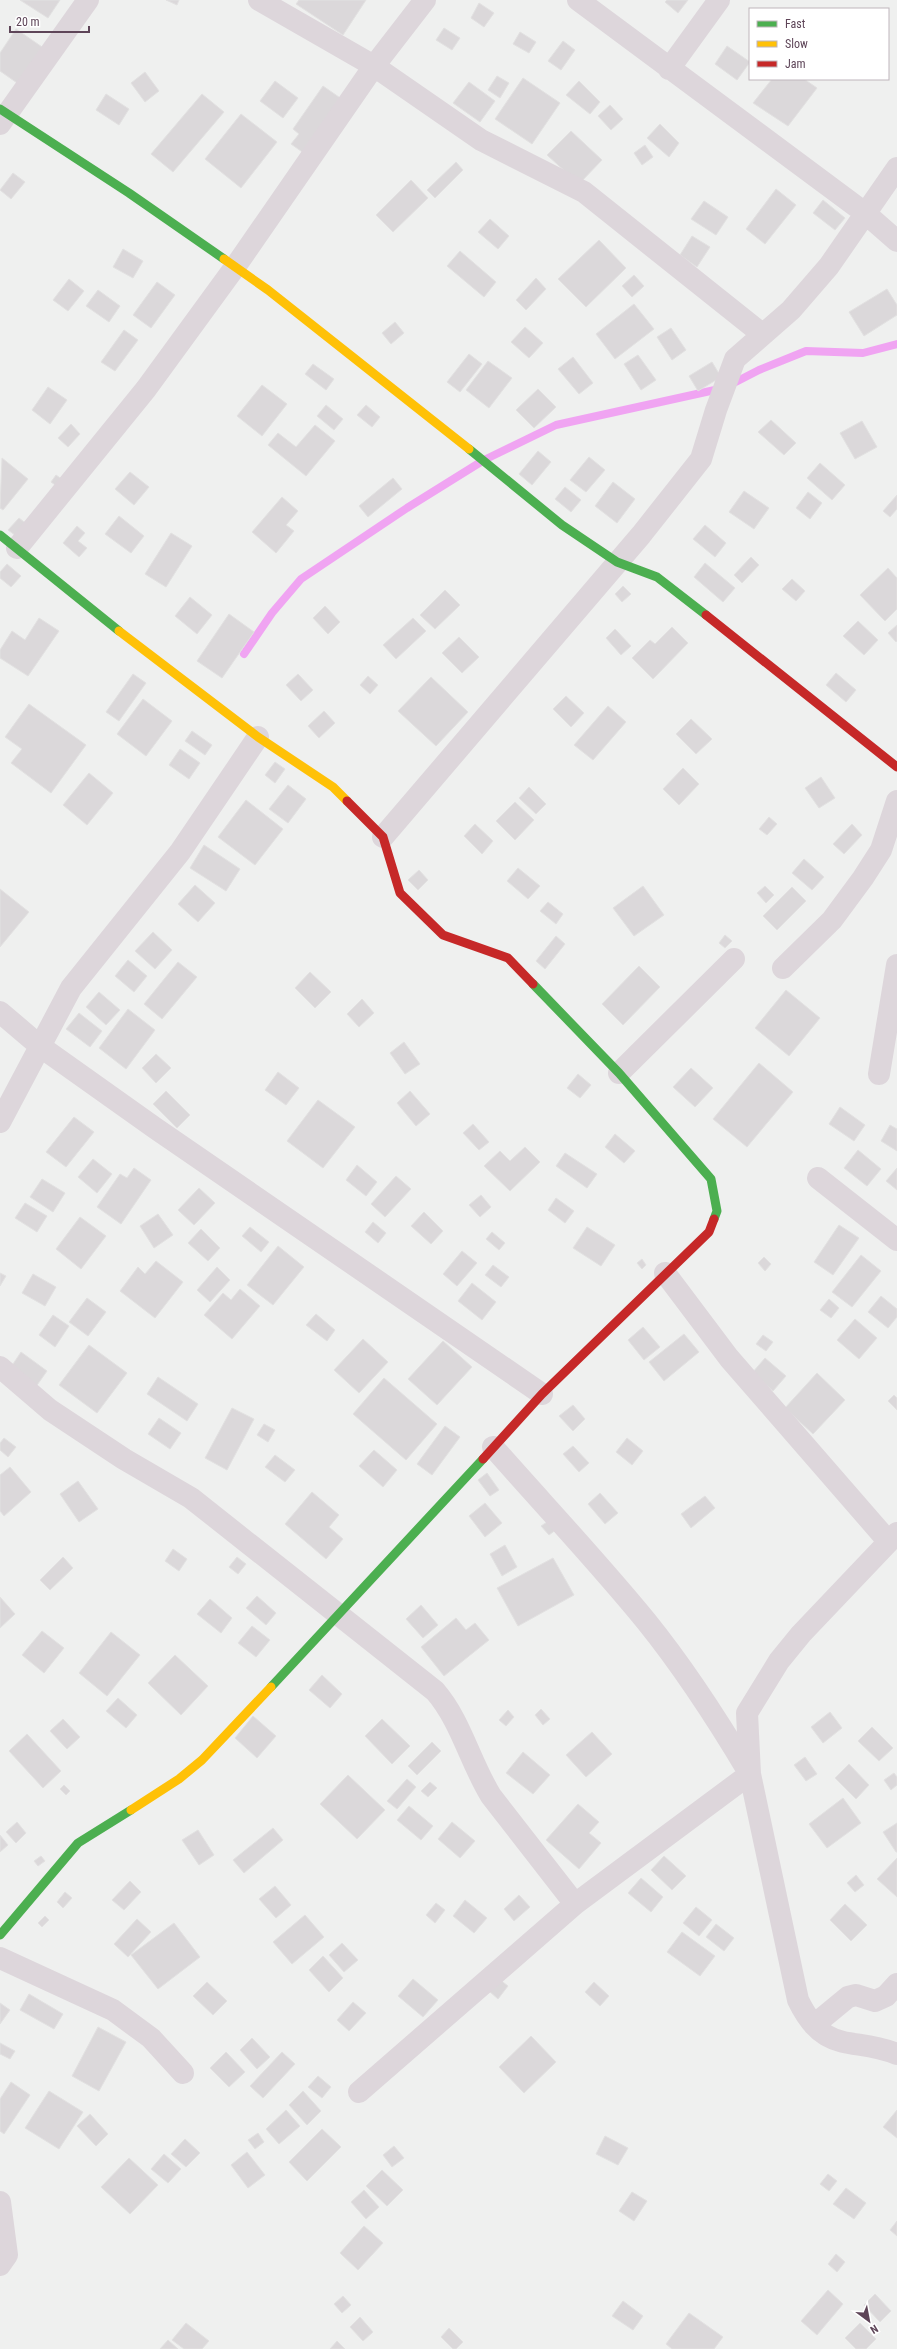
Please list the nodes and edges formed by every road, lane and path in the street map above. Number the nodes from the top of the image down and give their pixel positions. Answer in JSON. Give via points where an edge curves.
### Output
{"nodes":[{"id":1,"x":88,"y":0,"type":"edge"},
{"id":2,"x":259,"y":0,"type":"edge"},
{"id":3,"x":425,"y":0,"type":"edge"},
{"id":4,"x":578,"y":0,"type":"edge"},
{"id":5,"x":719,"y":0,"type":"edge"},
{"id":6,"x":374,"y":66,"type":"junction"},
{"id":7,"x":669,"y":69,"type":"junction"},
{"id":8,"x":2,"y":116,"type":"edge"},
{"id":9,"x":897,"y":168,"type":"edge"},
{"id":10,"x":865,"y":213,"type":"junction"},
{"id":11,"x":897,"y":241,"type":"edge"},
{"id":12,"x":235,"y":267,"type":"junction"},
{"id":13,"x":762,"y":334,"type":"junction"},
{"id":14,"x":0,"y":535,"type":"edge"},
{"id":15,"x":17,"y":548,"type":"junction"},
{"id":16,"x":617,"y":562,"type":"junction"},
{"id":17,"x":258,"y":738,"type":"junction"},
{"id":18,"x":897,"y":767,"type":"edge"},
{"id":19,"x":897,"y":801,"type":"edge"},
{"id":20,"x":383,"y":837,"type":"junction"},
{"id":21,"x":734,"y":959,"type":"dead end"},
{"id":22,"x":897,"y":965,"type":"edge"},
{"id":23,"x":783,"y":968,"type":"dead end"},
{"id":24,"x":0,"y":1012,"type":"edge"},
{"id":25,"x":41,"y":1047,"type":"junction"},
{"id":26,"x":619,"y":1073,"type":"junction"},
{"id":27,"x":879,"y":1074,"type":"dead end"},
{"id":28,"x":0,"y":1122,"type":"edge"},
{"id":29,"x":818,"y":1178,"type":"dead end"},
{"id":30,"x":897,"y":1240,"type":"edge"},
{"id":31,"x":665,"y":1272,"type":"junction"},
{"id":32,"x":0,"y":1368,"type":"edge"},
{"id":33,"x":542,"y":1394,"type":"junction"},
{"id":34,"x":493,"y":1447,"type":"junction"},
{"id":35,"x":892,"y":1537,"type":"edge"},
{"id":36,"x":339,"y":1615,"type":"junction"},
{"id":37,"x":750,"y":1774,"type":"junction"},
{"id":38,"x":575,"y":1904,"type":"junction"},
{"id":39,"x":0,"y":1935,"type":"edge"},
{"id":40,"x":0,"y":1958,"type":"edge"},
{"id":41,"x":897,"y":1984,"type":"edge"},
{"id":42,"x":814,"y":2025,"type":"junction"},
{"id":43,"x":897,"y":2054,"type":"edge"},
{"id":44,"x":183,"y":2073,"type":"dead end"},
{"id":45,"x":359,"y":2092,"type":"dead end"},
{"id":46,"x":0,"y":2202,"type":"edge"},
{"id":47,"x":0,"y":2265,"type":"edge"}],
"edges":[{"from":1,"to":8,"type":"street"},
{"from":2,"to":6,"type":"street"},
{"from":3,"to":6,"type":"street"},
{"from":4,"to":7,"type":"street"},
{"from":5,"to":7,"type":"street"},
{"from":6,"to":12,"type":"street"},
{"from":6,"to":13,"type":"street","via":[[481,140],[584,192]]},
{"from":7,"to":10,"type":"street"},
{"from":8,"to":12,"type":"street","via":[[129,193]]},
{"from":9,"to":10,"type":"street"},
{"from":10,"to":11,"type":"street"},
{"from":10,"to":13,"type":"street","via":[[829,266],[791,310]]},
{"from":12,"to":15,"type":"street","via":[[146,389]]},
{"from":12,"to":16,"type":"street","via":[[446,430],[562,525]]},
{"from":13,"to":16,"type":"street","via":[[735,359],[701,459]]},
{"from":14,"to":15,"type":"street"},
{"from":15,"to":17,"type":"street"},
{"from":16,"to":18,"type":"street","via":[[657,577]]},
{"from":16,"to":20,"type":"street"},
{"from":17,"to":20,"type":"street","via":[[333,788]]},
{"from":17,"to":25,"type":"street","via":[[180,852],[71,988]]},
{"from":19,"to":23,"type":"street","via":[[881,850],[863,878],[832,920]]},
{"from":20,"to":26,"type":"street","via":[[400,893],[443,935],[508,958]]},
{"from":21,"to":26,"type":"street"},
{"from":22,"to":27,"type":"street"},
{"from":24,"to":25,"type":"street"},
{"from":25,"to":28,"type":"street"},
{"from":25,"to":33,"type":"street"},
{"from":26,"to":31,"type":"street","via":[[712,1179],[716,1194],[716,1211],[709,1232]]},
{"from":29,"to":30,"type":"street"},
{"from":31,"to":33,"type":"street"},
{"from":31,"to":35,"type":"street","via":[[729,1358]]},
{"from":32,"to":36,"type":"street","via":[[50,1410],[124,1459],[191,1498]]},
{"from":33,"to":34,"type":"street"},
{"from":34,"to":36,"type":"street"},
{"from":34,"to":37,"type":"street","via":[[646,1622],[720,1723]]},
{"from":35,"to":37,"type":"street","via":[[801,1634],[760,1690],[748,1713]]},
{"from":36,"to":38,"type":"street","via":[[443,1700],[491,1796]]},
{"from":36,"to":39,"type":"street","via":[[193,1769],[78,1843]]},
{"from":37,"to":38,"type":"street"},
{"from":37,"to":42,"type":"street","via":[[798,2000]]},
{"from":38,"to":45,"type":"street"},
{"from":40,"to":44,"type":"street","via":[[113,2010],[151,2038]]},
{"from":41,"to":42,"type":"street","via":[[886,1996],[874,2001],[856,1995],[848,1997]]},
{"from":42,"to":43,"type":"street","via":[[823,2033],[844,2043]]},
{"from":46,"to":47,"type":"street","via":[[7,2255]]}]}
